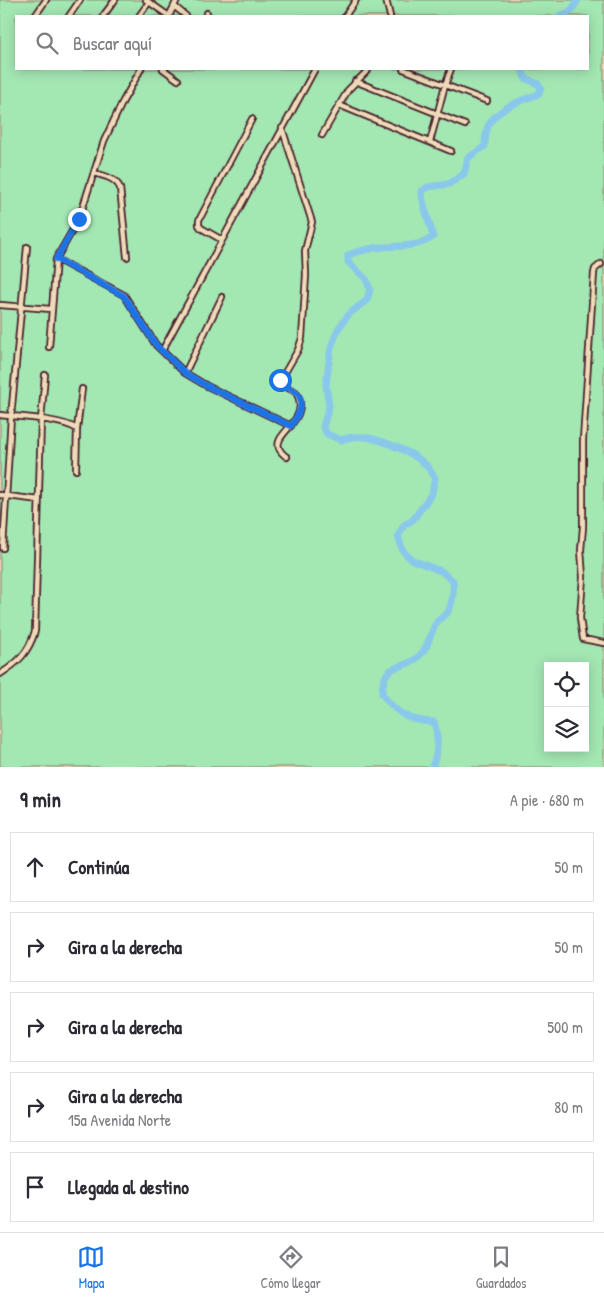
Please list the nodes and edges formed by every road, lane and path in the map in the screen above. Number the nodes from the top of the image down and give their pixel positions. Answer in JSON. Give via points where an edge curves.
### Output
{"nodes":[{"id":1,"x":46,"y":0,"type":"edge"},
{"id":2,"x":80,"y":0,"type":"edge"},
{"id":3,"x":115,"y":0,"type":"edge"},
{"id":4,"x":177,"y":0,"type":"edge"},
{"id":5,"x":356,"y":0,"type":"edge"},
{"id":6,"x":386,"y":0,"type":"edge"},
{"id":7,"x":147,"y":1,"type":"edge"},
{"id":8,"x":174,"y":6,"type":"junction"},
{"id":9,"x":35,"y":15,"type":"edge"},
{"id":10,"x":70,"y":15,"type":"edge"},
{"id":11,"x":104,"y":15,"type":"edge"},
{"id":12,"x":140,"y":15,"type":"edge"},
{"id":13,"x":168,"y":15,"type":"edge"},
{"id":14,"x":170,"y":15,"type":"edge"},
{"id":15,"x":185,"y":15,"type":"edge"},
{"id":16,"x":346,"y":15,"type":"edge"},
{"id":17,"x":390,"y":15,"type":"edge"},
{"id":18,"x":140,"y":70,"type":"edge"},
{"id":19,"x":164,"y":70,"type":"edge"},
{"id":20,"x":314,"y":70,"type":"edge"},
{"id":21,"x":368,"y":70,"type":"edge"},
{"id":22,"x":406,"y":70,"type":"edge"},
{"id":23,"x":451,"y":70,"type":"edge"},
{"id":24,"x":178,"y":80,"type":"dead end"},
{"id":25,"x":355,"y":81,"type":"junction"},
{"id":26,"x":445,"y":85,"type":"junction"},
{"id":27,"x":487,"y":101,"type":"dead end"},
{"id":28,"x":339,"y":105,"type":"junction"},
{"id":29,"x":438,"y":114,"type":"junction"},
{"id":30,"x":252,"y":119,"type":"dead end"},
{"id":31,"x":465,"y":125,"type":"dead end"},
{"id":32,"x":282,"y":128,"type":"junction"},
{"id":33,"x":322,"y":135,"type":"dead end"},
{"id":34,"x":430,"y":142,"type":"junction"},
{"id":35,"x":451,"y":151,"type":"dead end"},
{"id":36,"x":94,"y":173,"type":"junction"},
{"id":37,"x":222,"y":240,"type":"junction"},
{"id":38,"x":26,"y":247,"type":"dead end"},
{"id":39,"x":127,"y":256,"type":"dead end"},
{"id":40,"x":56,"y":259,"type":"junction"},
{"id":41,"x":601,"y":264,"type":"dead end"},
{"id":42,"x":222,"y":296,"type":"dead end"},
{"id":43,"x":0,"y":305,"type":"edge"},
{"id":44,"x":21,"y":306,"type":"junction"},
{"id":45,"x":51,"y":309,"type":"junction"},
{"id":46,"x":49,"y":347,"type":"dead end"},
{"id":47,"x":162,"y":351,"type":"junction"},
{"id":48,"x":185,"y":373,"type":"junction"},
{"id":49,"x":45,"y":374,"type":"dead end"},
{"id":50,"x":82,"y":389,"type":"dead end"},
{"id":51,"x":0,"y":416,"type":"edge"},
{"id":52,"x":11,"y":417,"type":"junction"},
{"id":53,"x":41,"y":420,"type":"junction"},
{"id":54,"x":291,"y":426,"type":"junction"},
{"id":55,"x":77,"y":429,"type":"junction"},
{"id":56,"x":287,"y":457,"type":"dead end"},
{"id":57,"x":76,"y":470,"type":"dead end"},
{"id":58,"x":0,"y":495,"type":"edge"},
{"id":59,"x":6,"y":496,"type":"junction"},
{"id":60,"x":39,"y":500,"type":"junction"},
{"id":61,"x":4,"y":548,"type":"dead end"},
{"id":62,"x":604,"y":643,"type":"edge"},
{"id":63,"x":0,"y":674,"type":"edge"}],
"edges":[{"from":1,"to":9,"type":"street"},
{"from":2,"to":10,"type":"street"},
{"from":3,"to":11,"type":"street"},
{"from":4,"to":8,"type":"street"},
{"from":5,"to":16,"type":"street"},
{"from":6,"to":17,"type":"street"},
{"from":7,"to":12,"type":"street"},
{"from":7,"to":13,"type":"street"},
{"from":8,"to":14,"type":"street"},
{"from":8,"to":15,"type":"street"},
{"from":18,"to":36,"type":"street","via":[[104,141]]},
{"from":19,"to":24,"type":"street"},
{"from":20,"to":32,"type":"street"},
{"from":21,"to":25,"type":"street"},
{"from":22,"to":26,"type":"street"},
{"from":23,"to":26,"type":"street"},
{"from":25,"to":28,"type":"street"},
{"from":25,"to":29,"type":"street"},
{"from":26,"to":27,"type":"street"},
{"from":26,"to":29,"type":"street"},
{"from":28,"to":33,"type":"street"},
{"from":28,"to":34,"type":"street"},
{"from":29,"to":31,"type":"street"},
{"from":29,"to":34,"type":"street"},
{"from":30,"to":37,"type":"street","via":[[200,220],[201,228]]},
{"from":32,"to":37,"type":"street"},
{"from":32,"to":54,"type":"street","via":[[312,216],[305,251],[302,338],[280,380],[300,398],[300,411]]},
{"from":34,"to":35,"type":"street"},
{"from":36,"to":39,"type":"street","via":[[114,180],[120,188]]},
{"from":36,"to":40,"type":"street","via":[[79,219]]},
{"from":37,"to":47,"type":"street"},
{"from":38,"to":44,"type":"street"},
{"from":40,"to":45,"type":"street"},
{"from":40,"to":47,"type":"street","via":[[124,296]]},
{"from":41,"to":62,"type":"street","via":[[594,273],[584,430],[580,618],[583,639]]},
{"from":42,"to":48,"type":"street"},
{"from":43,"to":44,"type":"street"},
{"from":44,"to":45,"type":"street"},
{"from":44,"to":52,"type":"street"},
{"from":45,"to":46,"type":"street"},
{"from":47,"to":48,"type":"street"},
{"from":48,"to":54,"type":"street"},
{"from":49,"to":53,"type":"street"},
{"from":50,"to":55,"type":"street"},
{"from":51,"to":52,"type":"street"},
{"from":52,"to":53,"type":"street"},
{"from":52,"to":59,"type":"street"},
{"from":53,"to":55,"type":"street","via":[[72,425]]},
{"from":53,"to":60,"type":"street"},
{"from":54,"to":56,"type":"street","via":[[279,446]]},
{"from":55,"to":57,"type":"street"},
{"from":58,"to":59,"type":"street"},
{"from":59,"to":60,"type":"street"},
{"from":59,"to":61,"type":"street"},
{"from":60,"to":63,"type":"street","via":[[35,631],[25,654]]}]}
